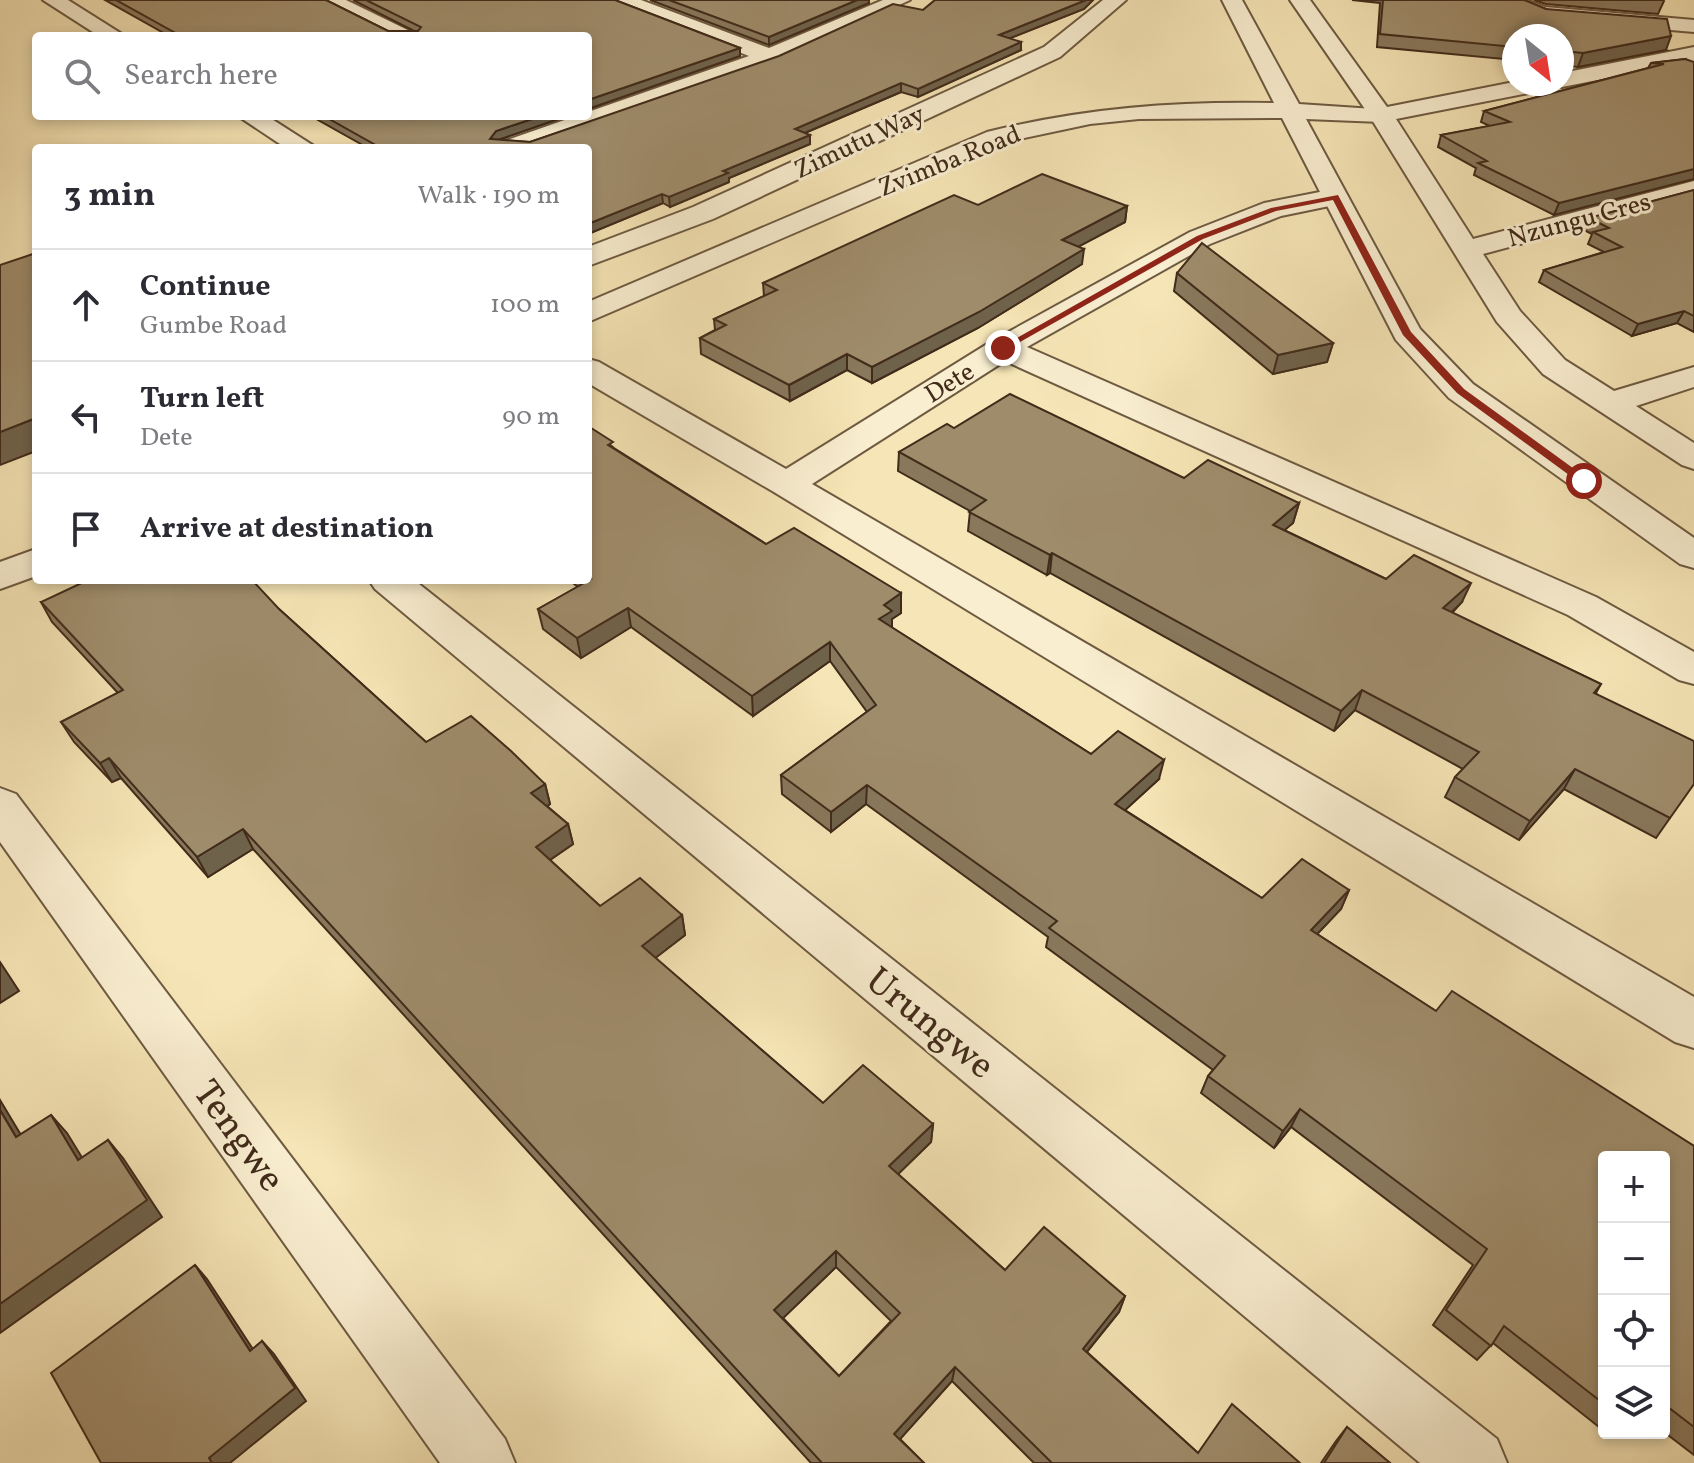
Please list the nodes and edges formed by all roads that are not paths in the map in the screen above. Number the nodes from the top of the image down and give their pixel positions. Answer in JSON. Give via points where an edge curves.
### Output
{"nodes":[{"id":1,"x":53,"y":0,"type":"edge"},
{"id":2,"x":329,"y":0,"type":"edge"},
{"id":3,"x":622,"y":0,"type":"edge"},
{"id":4,"x":1116,"y":0,"type":"edge"},
{"id":5,"x":1232,"y":0,"type":"edge"},
{"id":6,"x":1300,"y":0,"type":"edge"},
{"id":7,"x":1507,"y":0,"type":"edge"},
{"id":8,"x":896,"y":1,"type":"edge"},
{"id":9,"x":1694,"y":26,"type":"edge"},
{"id":10,"x":107,"y":32,"type":"edge"},
{"id":11,"x":400,"y":32,"type":"edge"},
{"id":12,"x":1694,"y":54,"type":"edge"},
{"id":13,"x":770,"y":56,"type":"junction"},
{"id":14,"x":1574,"y":78,"type":"edge"},
{"id":15,"x":1502,"y":91,"type":"edge"},
{"id":16,"x":1292,"y":111,"type":"junction"},
{"id":17,"x":1381,"y":115,"type":"junction"},
{"id":18,"x":592,"y":117,"type":"edge"},
{"id":19,"x":257,"y":120,"type":"edge"},
{"id":20,"x":583,"y":120,"type":"edge"},
{"id":21,"x":297,"y":144,"type":"edge"},
{"id":22,"x":519,"y":144,"type":"edge"},
{"id":23,"x":1694,"y":189,"type":"edge"},
{"id":24,"x":1335,"y":197,"type":"junction"},
{"id":25,"x":1465,"y":250,"type":"junction"},
{"id":26,"x":592,"y":255,"type":"edge"},
{"id":27,"x":592,"y":310,"type":"edge"},
{"id":28,"x":1003,"y":348,"type":"junction"},
{"id":29,"x":592,"y":371,"type":"edge"},
{"id":30,"x":1694,"y":377,"type":"edge"},
{"id":31,"x":1607,"y":404,"type":"junction"},
{"id":32,"x":1694,"y":458,"type":"edge"},
{"id":33,"x":787,"y":484,"type":"junction"},
{"id":34,"x":1694,"y":556,"type":"edge"},
{"id":35,"x":32,"y":563,"type":"edge"},
{"id":36,"x":0,"y":577,"type":"edge"},
{"id":37,"x":394,"y":584,"type":"edge"},
{"id":38,"x":1694,"y":670,"type":"edge"},
{"id":39,"x":0,"y":806,"type":"edge"},
{"id":40,"x":1694,"y":1025,"type":"edge"},
{"id":41,"x":481,"y":1463,"type":"edge"},
{"id":42,"x":1473,"y":1463,"type":"edge"}],
"edges":[{"from":1,"to":10,"type":"street"},
{"from":2,"to":11,"type":"street"},
{"from":3,"to":13,"type":"street"},
{"from":4,"to":26,"type":"street","name":"Zimutu Way","via":[[1052,52],[703,213]]},
{"from":5,"to":16,"type":"street"},
{"from":6,"to":17,"type":"street"},
{"from":7,"to":9,"type":"street","via":[[1542,13]]},
{"from":8,"to":13,"type":"street"},
{"from":12,"to":14,"type":"street"},
{"from":13,"to":18,"type":"street"},
{"from":15,"to":17,"type":"street","name":"Zvimba Road"},
{"from":16,"to":17,"type":"street","name":"Zvimba Road"},
{"from":16,"to":24,"type":"street"},
{"from":16,"to":27,"type":"street","name":"Zvimba Road","via":[[1119,112],[1035,125]]},
{"from":17,"to":25,"type":"street"},
{"from":19,"to":21,"type":"street"},
{"from":20,"to":22,"type":"street"},
{"from":23,"to":25,"type":"street","name":"Nzungu Cres"},
{"from":24,"to":28,"type":"street","name":"Dete","via":[[1274,209],[1200,238]]},
{"from":24,"to":34,"type":"street","via":[[1407,333],[1461,391]]},
{"from":25,"to":31,"type":"street","via":[[1508,316],[1554,367]]},
{"from":28,"to":33,"type":"street","name":"Dete"},
{"from":28,"to":38,"type":"street","via":[[1582,606]]},
{"from":29,"to":33,"type":"street"},
{"from":30,"to":31,"type":"street"},
{"from":31,"to":32,"type":"street"},
{"from":33,"to":40,"type":"street"},
{"from":35,"to":36,"type":"street"},
{"from":37,"to":42,"type":"street","name":"Urungwe"},
{"from":39,"to":41,"type":"street","name":"Tengwe"}]}
